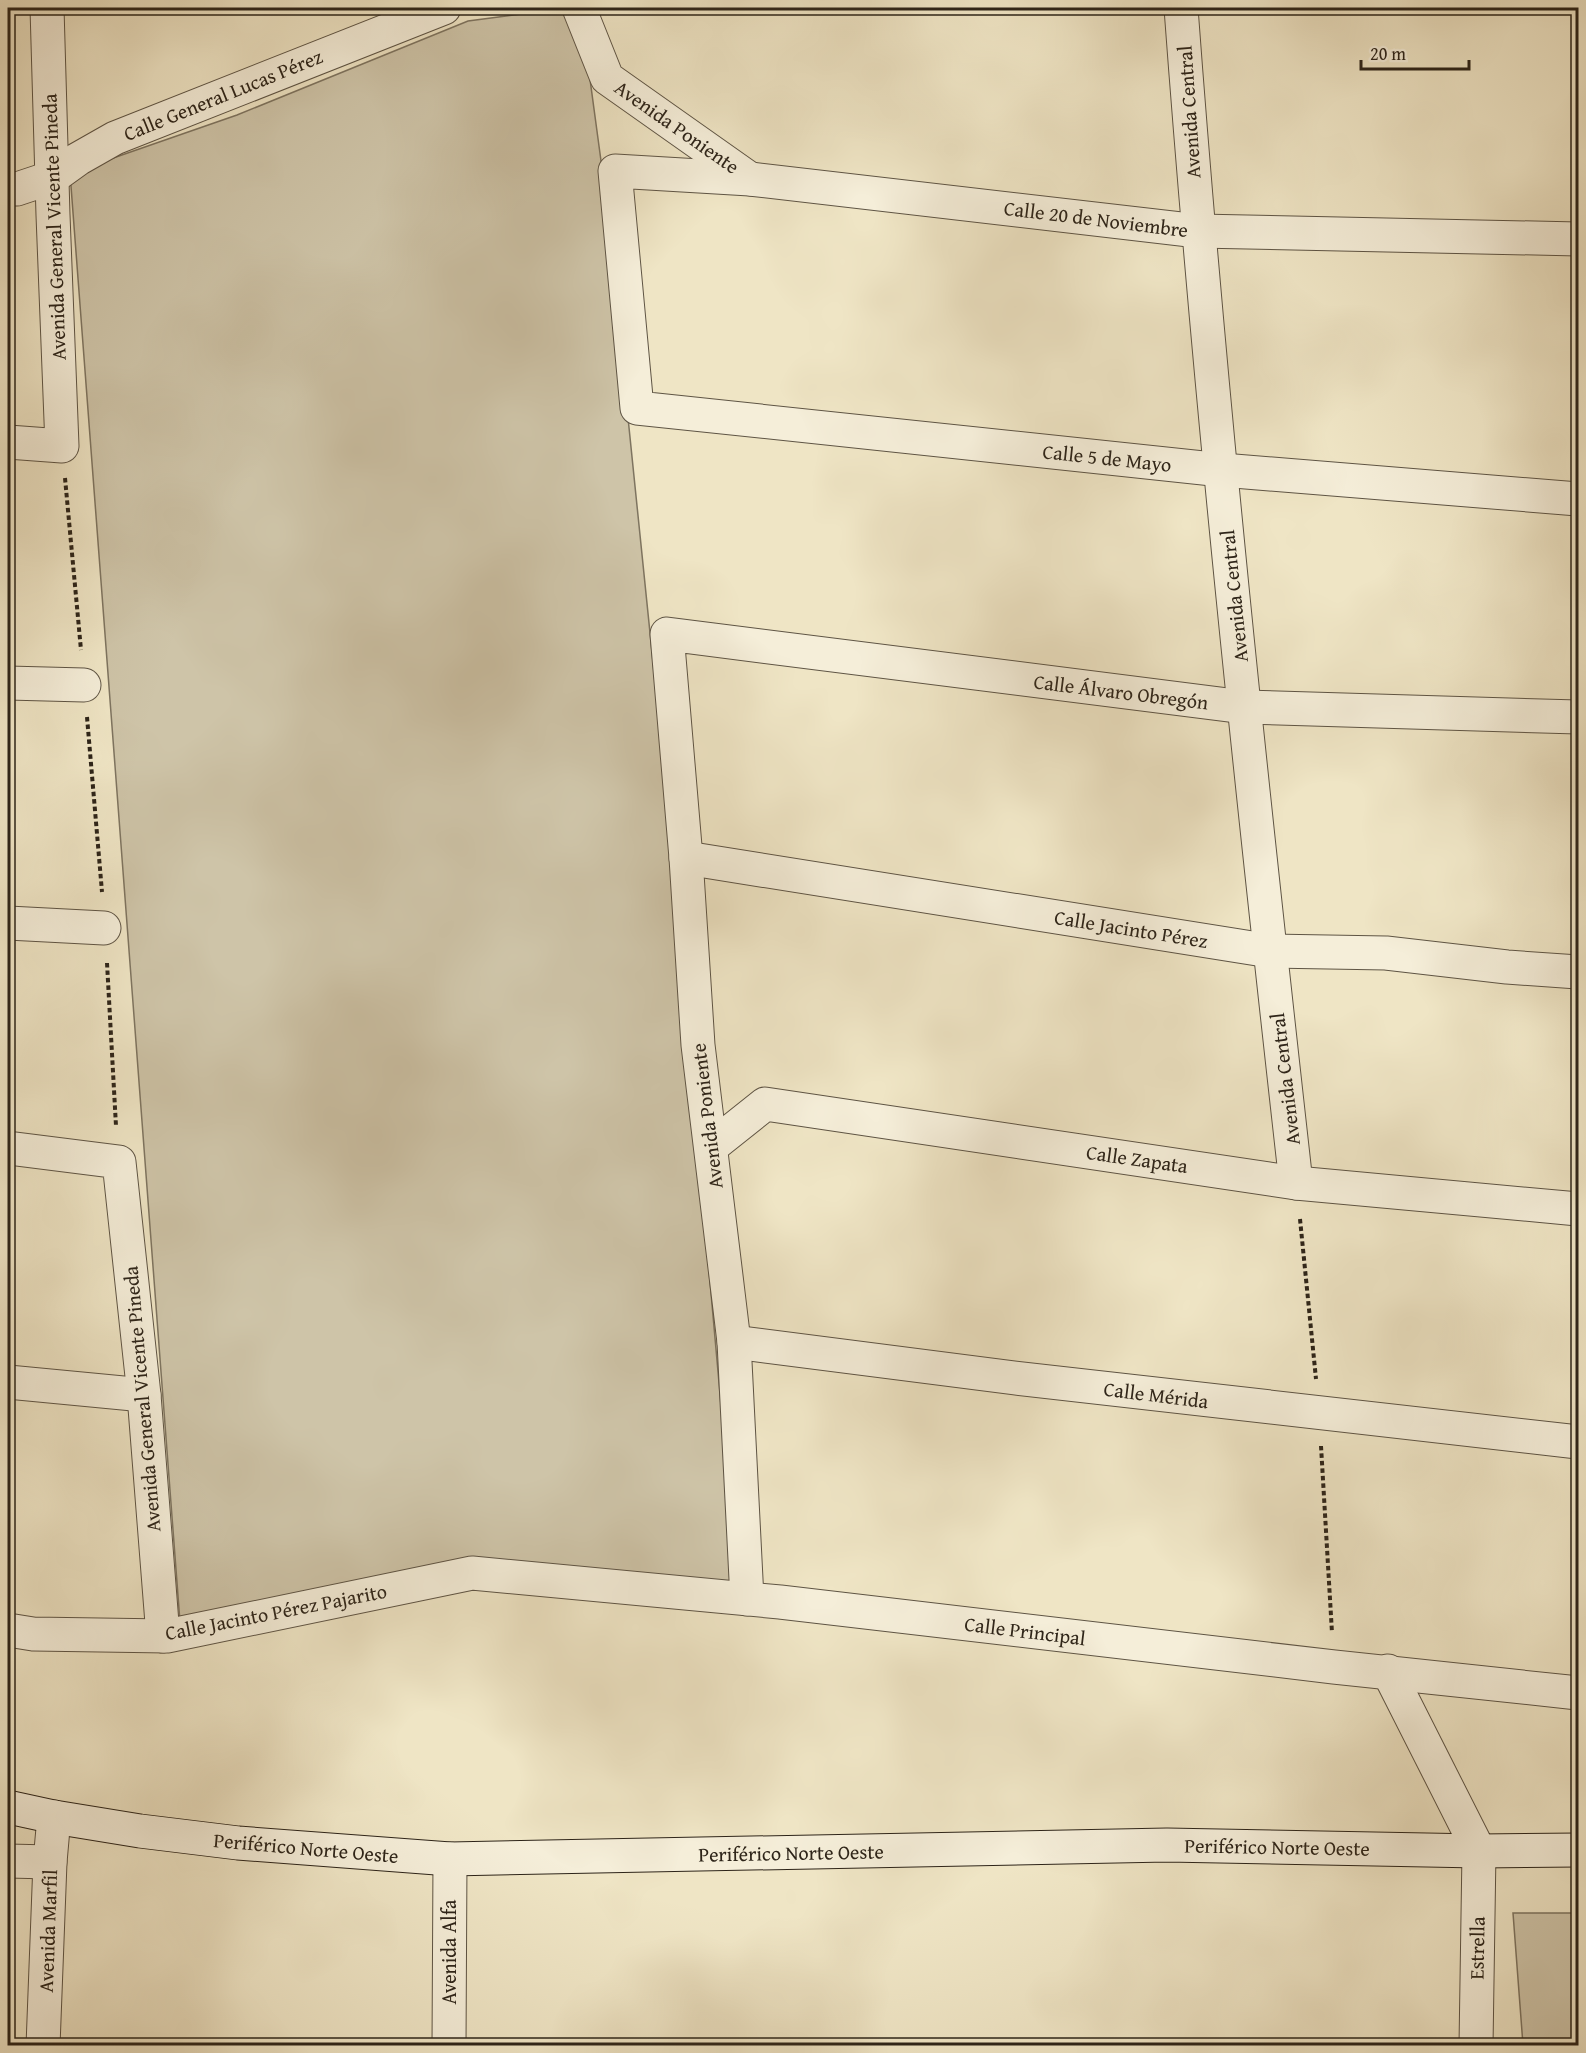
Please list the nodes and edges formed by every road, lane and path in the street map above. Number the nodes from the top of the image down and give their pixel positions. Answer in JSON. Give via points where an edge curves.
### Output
{"nodes":[{"id":1,"x":47,"y":8,"type":"edge"},
{"id":2,"x":444,"y":8,"type":"edge"},
{"id":3,"x":579,"y":8,"type":"edge"},
{"id":4,"x":1181,"y":8,"type":"edge"},
{"id":5,"x":53,"y":177,"type":"junction"},
{"id":6,"x":750,"y":178,"type":"junction"},
{"id":7,"x":8,"y":189,"type":"edge"},
{"id":8,"x":1198,"y":231,"type":"junction"},
{"id":9,"x":1578,"y":239,"type":"edge"},
{"id":10,"x":637,"y":408,"type":"joint"},
{"id":11,"x":8,"y":442,"type":"edge"},
{"id":12,"x":62,"y":446,"type":"junction"},
{"id":13,"x":1222,"y":470,"type":"junction"},
{"id":14,"x":1578,"y":499,"type":"edge"},
{"id":15,"x":667,"y":634,"type":"joint"},
{"id":16,"x":8,"y":683,"type":"edge"},
{"id":17,"x":84,"y":685,"type":"joint"},
{"id":18,"x":1244,"y":707,"type":"junction"},
{"id":19,"x":1578,"y":717,"type":"edge"},
{"id":20,"x":686,"y":858,"type":"junction"},
{"id":21,"x":8,"y":923,"type":"edge"},
{"id":22,"x":104,"y":928,"type":"dead end"},
{"id":23,"x":1270,"y":951,"type":"junction"},
{"id":24,"x":1578,"y":972,"type":"edge"},
{"id":25,"x":711,"y":1147,"type":"junction"},
{"id":26,"x":8,"y":1148,"type":"edge"},
{"id":27,"x":1296,"y":1183,"type":"junction"},
{"id":28,"x":1578,"y":1209,"type":"edge"},
{"id":29,"x":734,"y":1342,"type":"junction"},
{"id":30,"x":8,"y":1382,"type":"edge"},
{"id":31,"x":144,"y":1395,"type":"junction"},
{"id":32,"x":1578,"y":1442,"type":"edge"},
{"id":33,"x":472,"y":1573,"type":"joint"},
{"id":34,"x":747,"y":1599,"type":"junction"},
{"id":35,"x":8,"y":1630,"type":"edge"},
{"id":36,"x":163,"y":1636,"type":"junction"},
{"id":37,"x":1388,"y":1671,"type":"junction"},
{"id":38,"x":1578,"y":1693,"type":"edge"},
{"id":39,"x":8,"y":1807,"type":"edge"},
{"id":40,"x":54,"y":1817,"type":"junction"},
{"id":41,"x":1578,"y":1850,"type":"edge"},
{"id":42,"x":1479,"y":1851,"type":"junction"},
{"id":43,"x":450,"y":1859,"type":"junction"},
{"id":44,"x":8,"y":1861,"type":"edge"},
{"id":45,"x":50,"y":1862,"type":"junction"},
{"id":46,"x":44,"y":2046,"type":"edge"},
{"id":47,"x":449,"y":2046,"type":"edge"},
{"id":48,"x":1476,"y":2046,"type":"edge"}],
"edges":[{"from":1,"to":5,"type":"street","name":"Avenida General Vicente Pineda"},
{"from":2,"to":5,"type":"street","name":"Calle General Lucas Pérez","via":[[115,138]]},
{"from":3,"to":6,"type":"street","name":"Avenida Poniente","via":[[607,78]]},
{"from":4,"to":8,"type":"street","name":"Avenida Central"},
{"from":5,"to":7,"type":"street","name":"Calle General Lucas Pérez"},
{"from":5,"to":12,"type":"street","name":"Avenida General Vicente Pineda"},
{"from":6,"to":8,"type":"street","name":"Calle 20 de Noviembre"},
{"from":6,"to":10,"type":"street","name":"Calle 20 de Noviembre","via":[[615,171]]},
{"from":8,"to":9,"type":"street","name":"Calle 20 de Noviembre"},
{"from":8,"to":13,"type":"street","name":"Avenida Central"},
{"from":10,"to":13,"type":"street","name":"Calle 5 de Mayo"},
{"from":11,"to":12,"type":"street"},
{"from":12,"to":17,"type":"path"},
{"from":13,"to":14,"type":"street","name":"Calle 5 de Mayo"},
{"from":13,"to":18,"type":"street","name":"Avenida Central"},
{"from":15,"to":18,"type":"street","name":"Calle Álvaro Obregón"},
{"from":15,"to":20,"type":"street","name":"Avenida Poniente"},
{"from":16,"to":17,"type":"street"},
{"from":18,"to":19,"type":"street","name":"Calle Álvaro Obregón"},
{"from":18,"to":23,"type":"street","name":"Avenida Central"},
{"from":20,"to":23,"type":"street","name":"Calle Jacinto Pérez"},
{"from":20,"to":25,"type":"street","name":"Avenida Poniente","via":[[698,1045]]},
{"from":21,"to":22,"type":"street"},
{"from":23,"to":24,"type":"street","name":"Calle Jacinto Pérez","via":[[1386,953]]},
{"from":23,"to":27,"type":"street","name":"Avenida Central"},
{"from":25,"to":27,"type":"street","name":"Calle Zapata","via":[[765,1104]]},
{"from":25,"to":29,"type":"street","name":"Avenida Poniente"},
{"from":26,"to":31,"type":"street","name":"Avenida General Vicente Pineda","via":[[118,1162]]},
{"from":27,"to":28,"type":"street","name":"Calle Zapata"},
{"from":29,"to":32,"type":"street","name":"Calle Mérida"},
{"from":29,"to":34,"type":"street","name":"Avenida Poniente"},
{"from":30,"to":31,"type":"street"},
{"from":31,"to":36,"type":"street","name":"Avenida General Vicente Pineda"},
{"from":33,"to":34,"type":"street","name":"Calle Principal"},
{"from":33,"to":36,"type":"street","name":"Calle Jacinto Pérez Pajarito"},
{"from":34,"to":37,"type":"street","name":"Calle Principal"},
{"from":35,"to":36,"type":"street","name":"Calle Jacinto Pérez Pajarito","via":[[33,1634]]},
{"from":37,"to":38,"type":"street","name":"Calle Principal"},
{"from":37,"to":42,"type":"street"},
{"from":39,"to":40,"type":"street","name":"Periférico Norte Oeste"},
{"from":40,"to":43,"type":"street","name":"Periférico Norte Oeste","via":[[238,1843]]},
{"from":40,"to":45,"type":"street","name":"Avenida Marfil"},
{"from":41,"to":42,"type":"street","name":"Periférico Norte Oeste"},
{"from":42,"to":43,"type":"street","name":"Periférico Norte Oeste","via":[[1167,1845]]},
{"from":42,"to":48,"type":"street","name":"Estrella"},
{"from":43,"to":47,"type":"street","name":"Avenida Alfa"},
{"from":44,"to":45,"type":"street"},
{"from":45,"to":46,"type":"street","name":"Avenida Marfil"}]}
